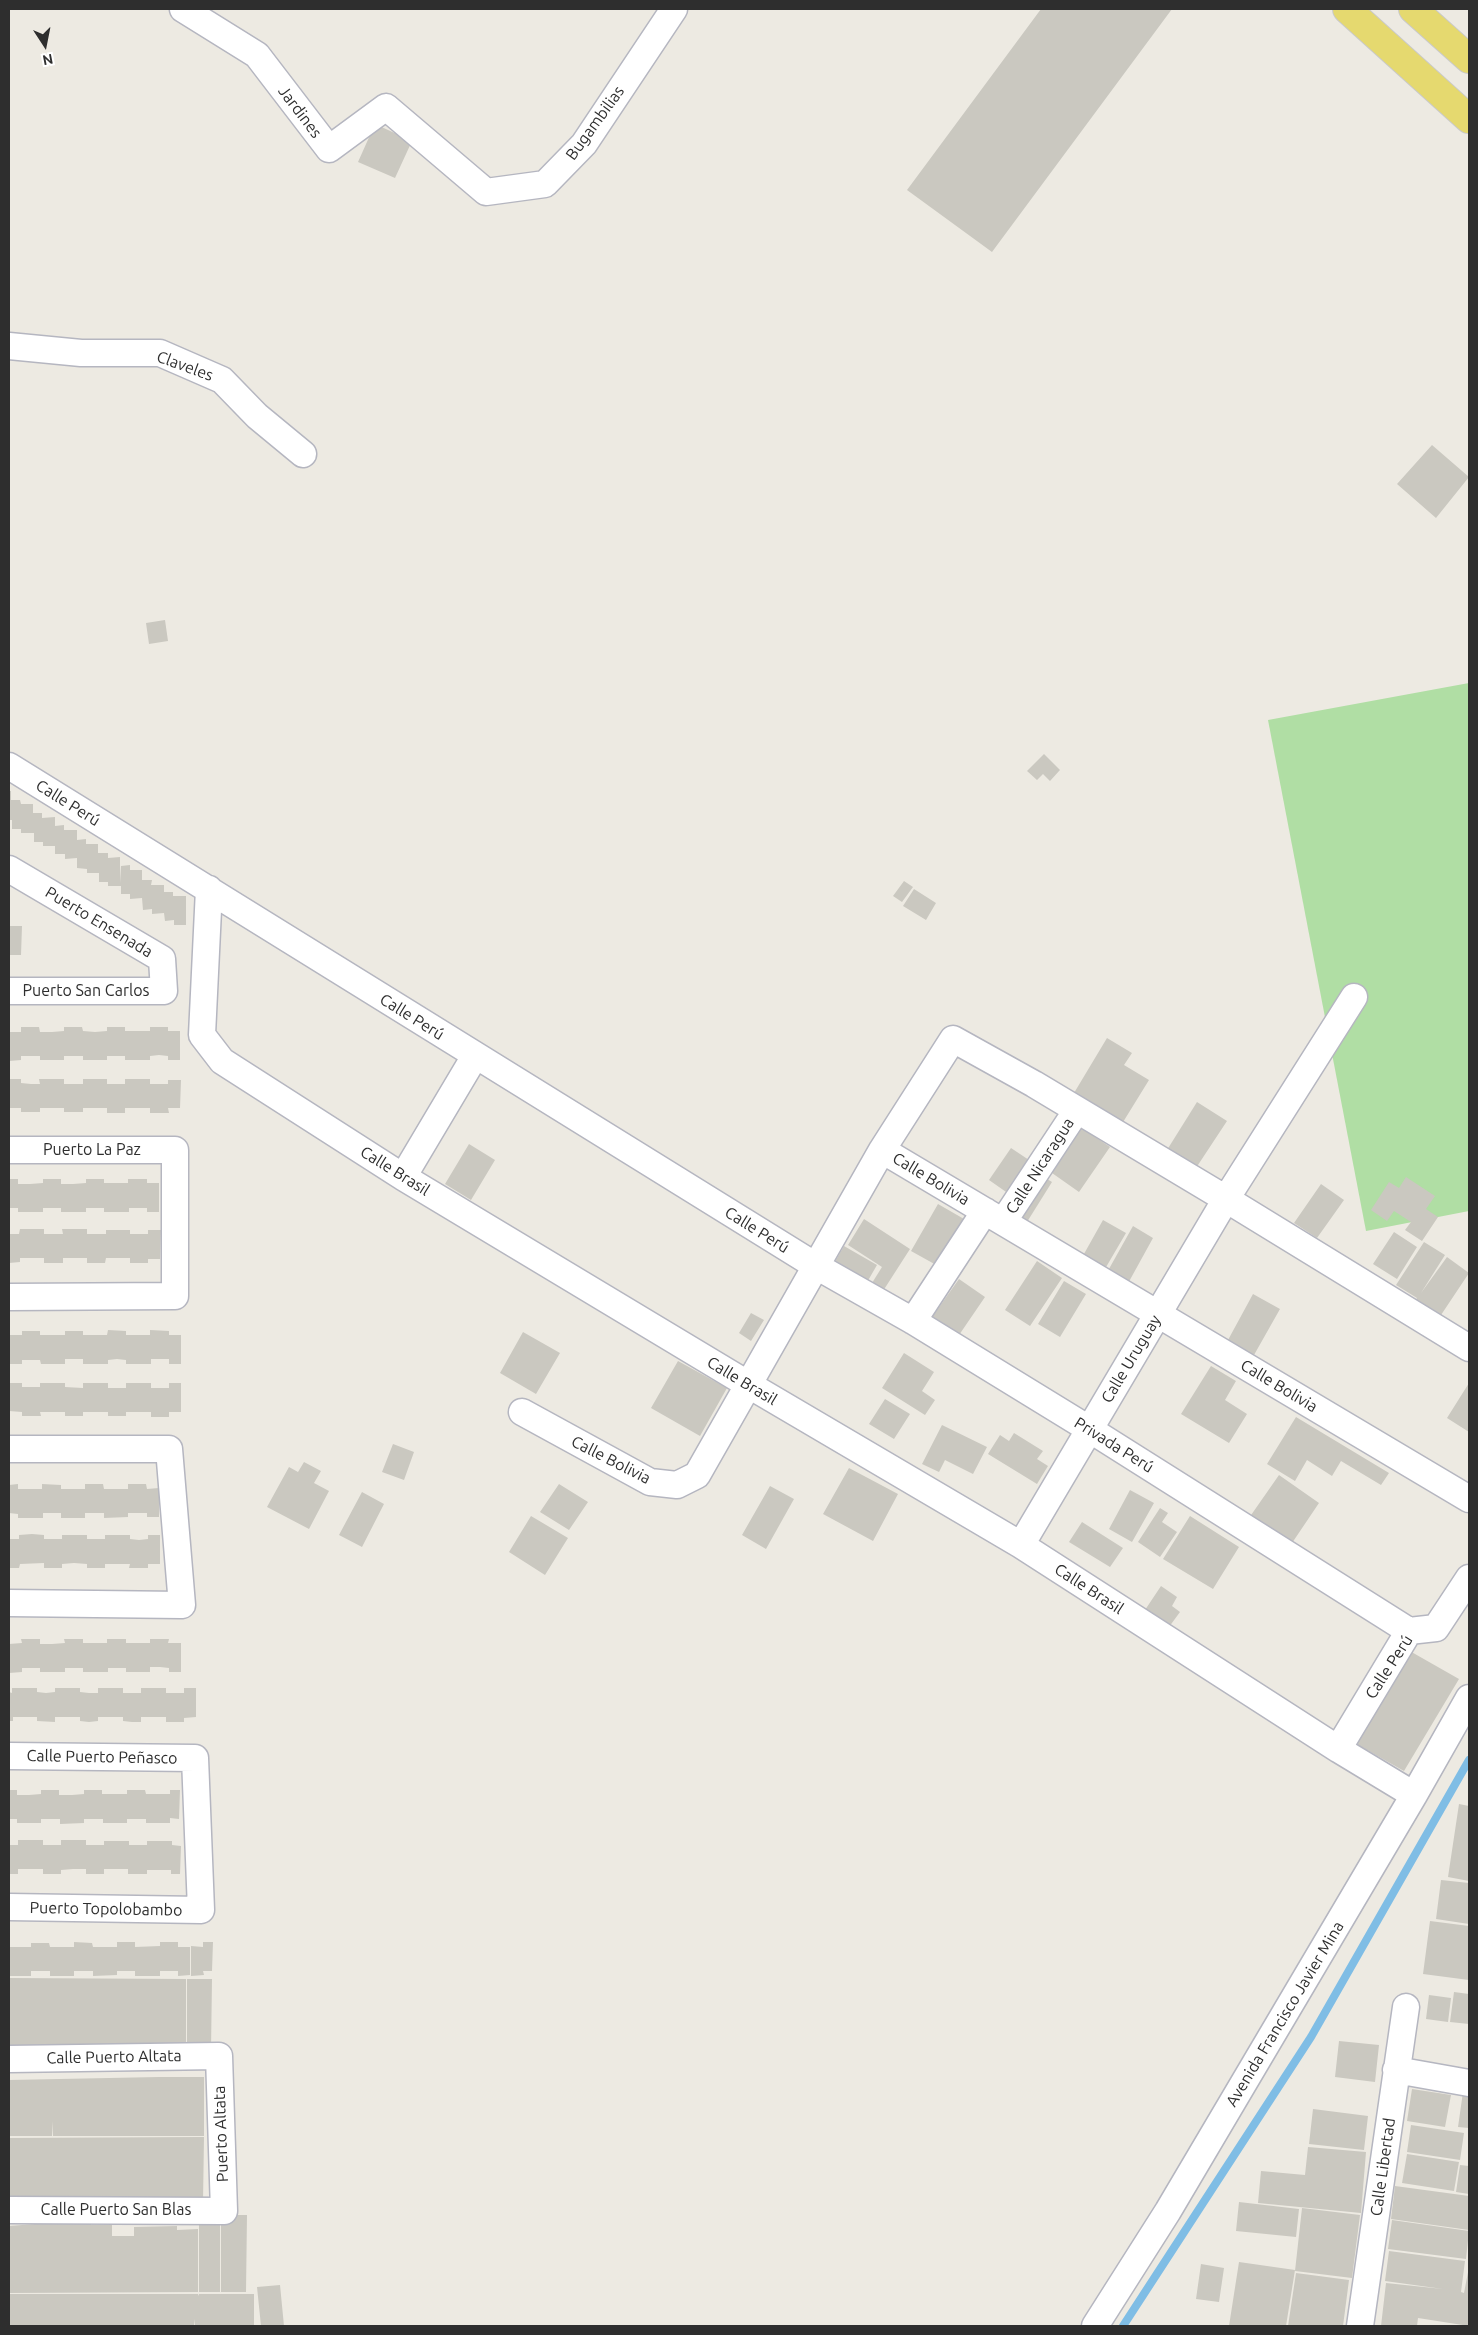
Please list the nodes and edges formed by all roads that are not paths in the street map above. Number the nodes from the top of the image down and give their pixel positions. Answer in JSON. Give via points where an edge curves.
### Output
{"nodes":[{"id":1,"x":182,"y":9,"type":"edge"},
{"id":2,"x":674,"y":9,"type":"edge"},
{"id":3,"x":1347,"y":9,"type":"edge"},
{"id":4,"x":1413,"y":9,"type":"edge"},
{"id":5,"x":1469,"y":59,"type":"edge"},
{"id":6,"x":1469,"y":119,"type":"edge"},
{"id":7,"x":486,"y":192,"type":"joint"},
{"id":8,"x":9,"y":346,"type":"edge"},
{"id":9,"x":303,"y":454,"type":"dead end"},
{"id":10,"x":9,"y":766,"type":"edge"},
{"id":11,"x":9,"y":869,"type":"edge"},
{"id":12,"x":209,"y":889,"type":"junction"},
{"id":13,"x":9,"y":991,"type":"edge"},
{"id":14,"x":164,"y":991,"type":"joint"},
{"id":15,"x":1354,"y":997,"type":"dead end"},
{"id":16,"x":475,"y":1056,"type":"junction"},
{"id":17,"x":1076,"y":1110,"type":"junction"},
{"id":18,"x":9,"y":1150,"type":"edge"},
{"id":19,"x":882,"y":1150,"type":"junction"},
{"id":20,"x":403,"y":1177,"type":"junction"},
{"id":21,"x":1226,"y":1199,"type":"junction"},
{"id":22,"x":994,"y":1216,"type":"junction"},
{"id":23,"x":816,"y":1266,"type":"junction"},
{"id":24,"x":9,"y":1296,"type":"edge"},
{"id":25,"x":1158,"y":1314,"type":"junction"},
{"id":26,"x":913,"y":1321,"type":"junction"},
{"id":27,"x":1469,"y":1348,"type":"edge"},
{"id":28,"x":748,"y":1385,"type":"junction"},
{"id":29,"x":522,"y":1412,"type":"dead end"},
{"id":30,"x":1089,"y":1429,"type":"junction"},
{"id":31,"x":9,"y":1449,"type":"edge"},
{"id":32,"x":1469,"y":1499,"type":"edge"},
{"id":33,"x":1021,"y":1545,"type":"junction"},
{"id":34,"x":1469,"y":1578,"type":"edge"},
{"id":35,"x":9,"y":1603,"type":"edge"},
{"id":36,"x":1409,"y":1631,"type":"junction"},
{"id":37,"x":1469,"y":1698,"type":"edge"},
{"id":38,"x":1338,"y":1750,"type":"junction"},
{"id":39,"x":9,"y":1756,"type":"edge"},
{"id":40,"x":195,"y":1758,"type":"joint"},
{"id":41,"x":1414,"y":1795,"type":"junction"},
{"id":42,"x":9,"y":1907,"type":"edge"},
{"id":43,"x":1406,"y":2007,"type":"dead end"},
{"id":44,"x":218,"y":2056,"type":"joint"},
{"id":45,"x":9,"y":2059,"type":"edge"},
{"id":46,"x":1396,"y":2070,"type":"junction"},
{"id":47,"x":1469,"y":2083,"type":"edge"},
{"id":48,"x":9,"y":2210,"type":"edge"},
{"id":49,"x":224,"y":2211,"type":"joint"},
{"id":50,"x":1095,"y":2326,"type":"edge"},
{"id":51,"x":1360,"y":2326,"type":"edge"}],
"edges":[{"from":1,"to":7,"type":"street","name":"Jardines","via":[[257,55],[329,149],[386,107]]},
{"from":2,"to":7,"type":"street","name":"Bugambilias","via":[[584,144],[545,184]]},
{"from":3,"to":6,"type":"main road"},
{"from":4,"to":5,"type":"main road"},
{"from":8,"to":9,"type":"street","name":"Claveles","via":[[81,353],[160,353],[222,380],[257,416]]},
{"from":10,"to":12,"type":"street","name":"Calle Perú"},
{"from":11,"to":14,"type":"street","name":"Puerto Ensenada","via":[[162,959]]},
{"from":12,"to":16,"type":"street","name":"Calle Perú"},
{"from":12,"to":20,"type":"street","name":"Calle Brasil","via":[[202,1035],[222,1061]]},
{"from":13,"to":14,"type":"street","name":"Puerto San Carlos"},
{"from":15,"to":21,"type":"street","name":"Calle Uruguay"},
{"from":16,"to":20,"type":"street"},
{"from":16,"to":23,"type":"street","name":"Calle Perú"},
{"from":17,"to":19,"type":"street","via":[[953,1039]]},
{"from":17,"to":21,"type":"street"},
{"from":17,"to":22,"type":"street","name":"Calle Nicaragua"},
{"from":18,"to":24,"type":"street","name":"Puerto La Paz","via":[[176,1150],[175,1296]]},
{"from":19,"to":22,"type":"street","name":"Calle Bolivia"},
{"from":19,"to":23,"type":"street","name":"Calle Bolivia"},
{"from":20,"to":28,"type":"street","name":"Calle Brasil"},
{"from":21,"to":25,"type":"street","name":"Calle Uruguay"},
{"from":21,"to":27,"type":"street"},
{"from":22,"to":25,"type":"street","name":"Calle Bolivia"},
{"from":22,"to":26,"type":"street","name":"Calle Nicaragua"},
{"from":23,"to":26,"type":"street","name":"Privada Perú"},
{"from":23,"to":28,"type":"street","name":"Calle Bolivia"},
{"from":25,"to":30,"type":"street","name":"Calle Uruguay"},
{"from":25,"to":32,"type":"street","name":"Calle Bolivia"},
{"from":26,"to":30,"type":"street","name":"Privada Perú"},
{"from":28,"to":29,"type":"street","name":"Calle Bolivia","via":[[697,1475],[677,1485],[650,1482]]},
{"from":28,"to":33,"type":"street","name":"Calle Brasil"},
{"from":30,"to":33,"type":"street","name":"Calle Uruguay"},
{"from":30,"to":36,"type":"street","name":"Privada Perú"},
{"from":31,"to":35,"type":"street","via":[[169,1449],[182,1605]]},
{"from":33,"to":38,"type":"street","name":"Calle Brasil"},
{"from":34,"to":36,"type":"street","name":"Calle Perú","via":[[1436,1628]]},
{"from":36,"to":38,"type":"street","name":"Calle Perú"},
{"from":37,"to":41,"type":"street","name":"Avenida Francisco Javier Mina"},
{"from":38,"to":41,"type":"street","name":"Calle Brasil"},
{"from":39,"to":40,"type":"street","name":"Calle Puerto Peñasco"},
{"from":40,"to":42,"type":"street","name":"Puerto Topolobambo","via":[[201,1910]]},
{"from":41,"to":50,"type":"street","name":"Avenida Francisco Javier Mina","via":[[1168,2211]]},
{"from":43,"to":46,"type":"street","name":"Calle Libertad"},
{"from":44,"to":45,"type":"street","name":"Calle Puerto Altata"},
{"from":44,"to":49,"type":"street","name":"Puerto Altata"},
{"from":46,"to":47,"type":"street"},
{"from":46,"to":51,"type":"street","name":"Calle Libertad"},
{"from":48,"to":49,"type":"street","name":"Calle Puerto San Blas"}]}
